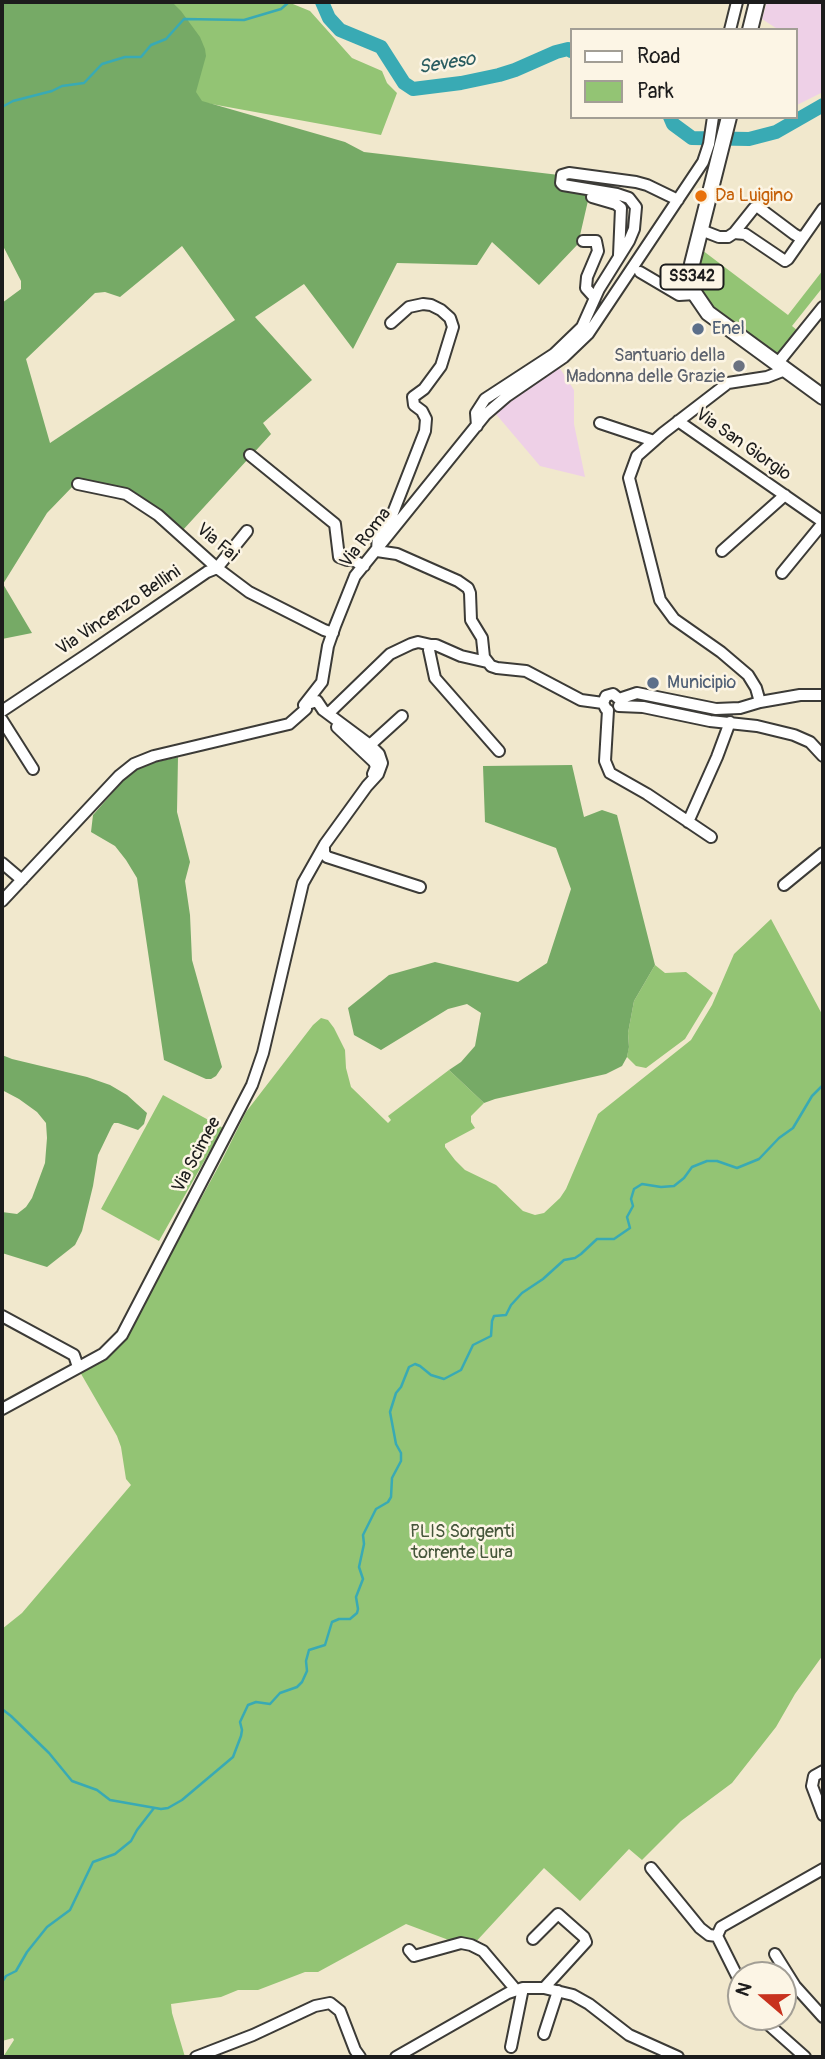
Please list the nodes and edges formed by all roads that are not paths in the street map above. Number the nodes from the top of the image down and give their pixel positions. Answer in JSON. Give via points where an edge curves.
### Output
{"nodes":[{"id":1,"x":737,"y":2,"type":"edge"},
{"id":2,"x":757,"y":2,"type":"edge"},
{"id":3,"x":730,"y":28,"type":"edge"},
{"id":4,"x":750,"y":28,"type":"edge"},
{"id":5,"x":713,"y":119,"type":"edge"},
{"id":6,"x":728,"y":119,"type":"edge"},
{"id":7,"x":717,"y":139,"type":"junction"},
{"id":8,"x":592,"y":197,"type":"dead end"},
{"id":9,"x":678,"y":200,"type":"junction"},
{"id":10,"x":823,"y":209,"type":"edge"},
{"id":11,"x":701,"y":230,"type":"junction"},
{"id":12,"x":734,"y":233,"type":"junction"},
{"id":13,"x":804,"y":236,"type":"junction"},
{"id":14,"x":583,"y":242,"type":"dead end"},
{"id":15,"x":620,"y":255,"type":"junction"},
{"id":16,"x":640,"y":272,"type":"dead end"},
{"id":17,"x":695,"y":294,"type":"junction"},
{"id":18,"x":595,"y":298,"type":"junction"},
{"id":19,"x":823,"y":307,"type":"edge"},
{"id":20,"x":391,"y":323,"type":"dead end"},
{"id":21,"x":781,"y":367,"type":"junction"},
{"id":22,"x":823,"y":397,"type":"edge"},
{"id":23,"x":678,"y":421,"type":"junction"},
{"id":24,"x":600,"y":423,"type":"dead end"},
{"id":25,"x":477,"y":426,"type":"junction"},
{"id":26,"x":654,"y":441,"type":"junction"},
{"id":27,"x":250,"y":455,"type":"dead end"},
{"id":28,"x":78,"y":484,"type":"dead end"},
{"id":29,"x":785,"y":495,"type":"junction"},
{"id":30,"x":823,"y":522,"type":"edge"},
{"id":31,"x":247,"y":531,"type":"dead end"},
{"id":32,"x":377,"y":551,"type":"junction"},
{"id":33,"x":722,"y":551,"type":"dead end"},
{"id":34,"x":364,"y":566,"type":"junction"},
{"id":35,"x":217,"y":568,"type":"junction"},
{"id":36,"x":782,"y":573,"type":"dead end"},
{"id":37,"x":333,"y":632,"type":"junction"},
{"id":38,"x":431,"y":645,"type":"junction"},
{"id":39,"x":487,"y":662,"type":"junction"},
{"id":40,"x":823,"y":695,"type":"edge"},
{"id":41,"x":760,"y":702,"type":"junction"},
{"id":42,"x":612,"y":704,"type":"junction"},
{"id":43,"x":304,"y":705,"type":"junction"},
{"id":44,"x":2,"y":710,"type":"edge"},
{"id":45,"x":329,"y":713,"type":"junction"},
{"id":46,"x":402,"y":716,"type":"dead end"},
{"id":47,"x":2,"y":720,"type":"edge"},
{"id":48,"x":730,"y":722,"type":"junction"},
{"id":49,"x":370,"y":745,"type":"junction"},
{"id":50,"x":499,"y":751,"type":"dead end"},
{"id":51,"x":823,"y":756,"type":"edge"},
{"id":52,"x":378,"y":762,"type":"junction"},
{"id":53,"x":33,"y":769,"type":"dead end"},
{"id":54,"x":688,"y":822,"type":"junction"},
{"id":55,"x":711,"y":837,"type":"dead end"},
{"id":56,"x":324,"y":848,"type":"junction"},
{"id":57,"x":823,"y":853,"type":"edge"},
{"id":58,"x":2,"y":863,"type":"edge"},
{"id":59,"x":22,"y":880,"type":"junction"},
{"id":60,"x":784,"y":885,"type":"dead end"},
{"id":61,"x":420,"y":887,"type":"dead end"},
{"id":62,"x":2,"y":901,"type":"edge"},
{"id":63,"x":2,"y":1316,"type":"edge"},
{"id":64,"x":78,"y":1367,"type":"junction"},
{"id":65,"x":2,"y":1409,"type":"edge"},
{"id":66,"x":823,"y":1771,"type":"edge"},
{"id":67,"x":823,"y":1815,"type":"edge"},
{"id":68,"x":651,"y":1868,"type":"dead end"},
{"id":69,"x":823,"y":1868,"type":"edge"},
{"id":70,"x":718,"y":1936,"type":"junction"},
{"id":71,"x":533,"y":1939,"type":"dead end"},
{"id":72,"x":409,"y":1950,"type":"dead end"},
{"id":73,"x":775,"y":1954,"type":"dead end"},
{"id":74,"x":730,"y":1961,"type":"edge"},
{"id":75,"x":544,"y":1988,"type":"junction"},
{"id":76,"x":519,"y":1989,"type":"junction"},
{"id":77,"x":558,"y":1991,"type":"junction"},
{"id":78,"x":823,"y":2017,"type":"edge"},
{"id":79,"x":776,"y":2031,"type":"edge"},
{"id":80,"x":544,"y":2034,"type":"dead end"},
{"id":81,"x":511,"y":2047,"type":"dead end"},
{"id":82,"x":196,"y":2057,"type":"edge"},
{"id":83,"x":360,"y":2057,"type":"edge"},
{"id":84,"x":396,"y":2057,"type":"edge"},
{"id":85,"x":678,"y":2057,"type":"edge"},
{"id":86,"x":806,"y":2057,"type":"edge"}],
"edges":[{"from":1,"to":3,"type":"street"},
{"from":2,"to":4,"type":"main road"},
{"from":5,"to":7,"type":"street","name":"Via Roma"},
{"from":6,"to":7,"type":"main road","number":"SS342"},
{"from":7,"to":9,"type":"street","name":"Via Roma"},
{"from":7,"to":11,"type":"main road","number":"SS342"},
{"from":8,"to":15,"type":"street","via":[[621,208]]},
{"from":9,"to":15,"type":"street","via":[[636,182],[562,175],[563,185],[617,194],[634,202],[634,229]]},
{"from":9,"to":25,"type":"street","name":"Via Roma","via":[[588,334],[564,357],[495,405]]},
{"from":10,"to":13,"type":"street"},
{"from":11,"to":12,"type":"street","via":[[724,237]]},
{"from":11,"to":17,"type":"main road","number":"SS342","via":[[692,264]]},
{"from":12,"to":13,"type":"street","via":[[758,208]]},
{"from":12,"to":13,"type":"street","via":[[745,234],[785,261]]},
{"from":14,"to":18,"type":"street","via":[[596,241],[598,251],[586,288]]},
{"from":15,"to":18,"type":"street"},
{"from":16,"to":17,"type":"street","via":[[679,295]]},
{"from":17,"to":21,"type":"main road","number":"SS342","via":[[708,313]]},
{"from":18,"to":25,"type":"street","via":[[574,336],[485,399],[476,413]]},
{"from":19,"to":21,"type":"street"},
{"from":20,"to":32,"type":"street","via":[[409,307],[431,305],[450,318],[453,327],[441,366],[425,389],[413,397],[426,419],[425,431],[391,518],[378,534]]},
{"from":21,"to":22,"type":"main road","number":"SS342"},
{"from":21,"to":23,"type":"street","via":[[767,377],[728,383]]},
{"from":23,"to":26,"type":"street"},
{"from":23,"to":29,"type":"street","name":"Via San Giorgio"},
{"from":24,"to":26,"type":"street"},
{"from":25,"to":32,"type":"street","name":"Via Roma"},
{"from":26,"to":41,"type":"street","via":[[637,456],[629,478],[660,600],[674,619],[748,676]]},
{"from":27,"to":34,"type":"street","via":[[335,524],[339,557]]},
{"from":28,"to":35,"type":"street","name":"Via Faì","via":[[125,494],[158,515]]},
{"from":29,"to":30,"type":"street","name":"Via San Giorgio"},
{"from":29,"to":33,"type":"street"},
{"from":30,"to":36,"type":"street"},
{"from":31,"to":35,"type":"street","name":"Via Vincenzo Bellini"},
{"from":32,"to":34,"type":"street","name":"Via Roma"},
{"from":32,"to":39,"type":"street","via":[[397,554],[468,588],[471,620],[482,638]]},
{"from":34,"to":37,"type":"street","name":"Via Roma","via":[[355,576]]},
{"from":35,"to":37,"type":"street","name":"Via Faì","via":[[249,592]]},
{"from":35,"to":44,"type":"street","name":"Via Vincenzo Bellini"},
{"from":37,"to":43,"type":"street","name":"Via Roma","via":[[322,682]]},
{"from":38,"to":39,"type":"street"},
{"from":38,"to":45,"type":"street","via":[[418,642],[390,654]]},
{"from":38,"to":50,"type":"street","via":[[435,678]]},
{"from":39,"to":42,"type":"street","via":[[497,668],[526,671],[581,700]]},
{"from":40,"to":41,"type":"street"},
{"from":41,"to":42,"type":"street","via":[[716,709],[637,694]]},
{"from":42,"to":48,"type":"street"},
{"from":42,"to":54,"type":"street","via":[[605,761],[610,773]]},
{"from":43,"to":45,"type":"street","via":[[317,701]]},
{"from":43,"to":52,"type":"street","via":[[322,710]]},
{"from":43,"to":59,"type":"street","name":"Via Roma","via":[[306,709],[289,724],[134,764]]},
{"from":45,"to":49,"type":"street"},
{"from":46,"to":49,"type":"street"},
{"from":47,"to":53,"type":"street"},
{"from":48,"to":51,"type":"street","via":[[794,735]]},
{"from":48,"to":54,"type":"street"},
{"from":49,"to":52,"type":"street","via":[[379,754]]},
{"from":52,"to":56,"type":"street","name":"Via Scimee"},
{"from":54,"to":55,"type":"street"},
{"from":56,"to":61,"type":"street","via":[[327,857]]},
{"from":56,"to":64,"type":"street","name":"Via Scimee","via":[[303,883],[263,1053],[244,1102],[122,1335],[103,1354]]},
{"from":57,"to":60,"type":"street"},
{"from":58,"to":59,"type":"street"},
{"from":59,"to":62,"type":"street","name":"Via Roma"},
{"from":63,"to":64,"type":"street","via":[[74,1355]]},
{"from":64,"to":65,"type":"street","name":"Via Scimee"},
{"from":66,"to":67,"type":"street","via":[[814,1776],[812,1786]]},
{"from":68,"to":70,"type":"street","via":[[700,1928]]},
{"from":69,"to":70,"type":"street","via":[[721,1927]]},
{"from":70,"to":74,"type":"street"},
{"from":71,"to":75,"type":"street","via":[[558,1914],[586,1942]]},
{"from":72,"to":76,"type":"street","via":[[414,1956],[461,1943],[471,1945],[483,1951]]},
{"from":73,"to":78,"type":"street"},
{"from":75,"to":76,"type":"street"},
{"from":75,"to":77,"type":"street"},
{"from":76,"to":81,"type":"street"},
{"from":76,"to":84,"type":"street"},
{"from":77,"to":80,"type":"street"},
{"from":77,"to":85,"type":"street","via":[[589,2004],[629,2035]]},
{"from":79,"to":86,"type":"street"},
{"from":82,"to":83,"type":"street","via":[[330,2003],[340,2011]]}]}
